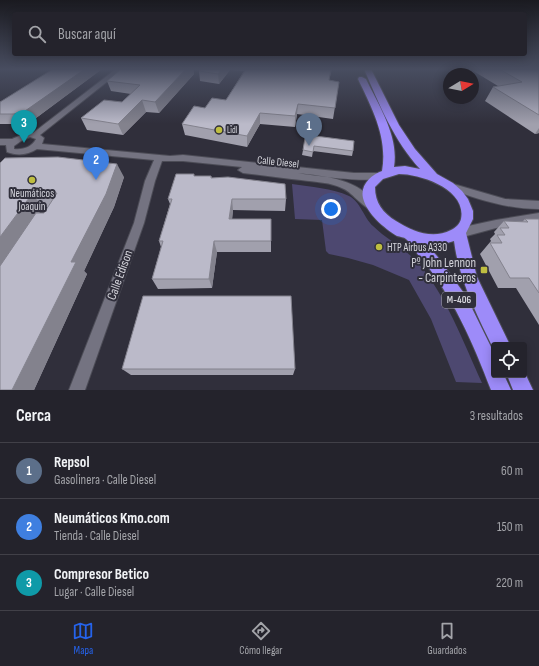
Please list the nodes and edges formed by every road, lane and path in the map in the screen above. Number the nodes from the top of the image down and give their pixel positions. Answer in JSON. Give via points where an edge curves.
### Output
{"nodes":[{"id":1,"x":97,"y":87,"type":"edge"},
{"id":2,"x":366,"y":87,"type":"edge"},
{"id":3,"x":375,"y":87,"type":"edge"},
{"id":4,"x":35,"y":136,"type":"junction"},
{"id":5,"x":0,"y":142,"type":"edge"},
{"id":6,"x":36,"y":146,"type":"junction"},
{"id":7,"x":12,"y":147,"type":"junction"},
{"id":8,"x":5,"y":159,"type":"edge"},
{"id":9,"x":164,"y":159,"type":"junction"},
{"id":10,"x":383,"y":174,"type":"junction"},
{"id":11,"x":436,"y":178,"type":"junction"},
{"id":12,"x":450,"y":186,"type":"junction"},
{"id":13,"x":539,"y":205,"type":"edge"},
{"id":14,"x":374,"y":210,"type":"junction"},
{"id":15,"x":539,"y":217,"type":"edge"},
{"id":16,"x":459,"y":233,"type":"junction"},
{"id":17,"x":411,"y":236,"type":"junction"},
{"id":18,"x":500,"y":342,"type":"edge"},
{"id":19,"x":491,"y":368,"type":"edge"},
{"id":20,"x":496,"y":378,"type":"edge"},
{"id":21,"x":517,"y":378,"type":"edge"},
{"id":22,"x":77,"y":390,"type":"edge"},
{"id":23,"x":501,"y":390,"type":"edge"},
{"id":24,"x":523,"y":390,"type":"edge"}],
"edges":[{"from":1,"to":4,"type":"street"},
{"from":2,"to":10,"type":"highway","via":[[388,137],[391,152],[391,164]]},
{"from":3,"to":11,"type":"highway","via":[[398,133],[411,152]]},
{"from":4,"to":6,"type":"street","via":[[40,140]]},
{"from":4,"to":7,"type":"street","via":[[23,137]]},
{"from":5,"to":7,"type":"street"},
{"from":6,"to":7,"type":"street","name":"Calle Diesel","via":[[26,150]]},
{"from":6,"to":9,"type":"street","name":"Calle Diesel"},
{"from":7,"to":8,"type":"street"},
{"from":9,"to":10,"type":"street","name":"Calle Diesel","via":[[183,158],[354,176]]},
{"from":9,"to":14,"type":"street","name":"Calle Diesel","via":[[328,180],[347,186]]},
{"from":9,"to":22,"type":"street","name":"Calle Edison","via":[[150,181],[139,223]]},
{"from":10,"to":11,"type":"highway","via":[[409,170]]},
{"from":10,"to":14,"type":"highway","via":[[370,187],[370,202]]},
{"from":11,"to":12,"type":"highway"},
{"from":12,"to":13,"type":"street","via":[[492,199],[531,206]]},
{"from":12,"to":16,"type":"highway","via":[[467,209],[465,226]]},
{"from":14,"to":17,"type":"highway","number":"M-406","via":[[389,225]]},
{"from":15,"to":16,"type":"street"},
{"from":16,"to":17,"type":"highway","number":"M-406","via":[[447,239],[434,240]]},
{"from":16,"to":18,"type":"highway","number":"M-406","via":[[461,252],[471,282]]},
{"from":17,"to":19,"type":"highway","number":"M-406","via":[[432,260],[460,301]]},
{"from":20,"to":23,"type":"highway","number":"M-406"},
{"from":21,"to":24,"type":"highway"}]}
